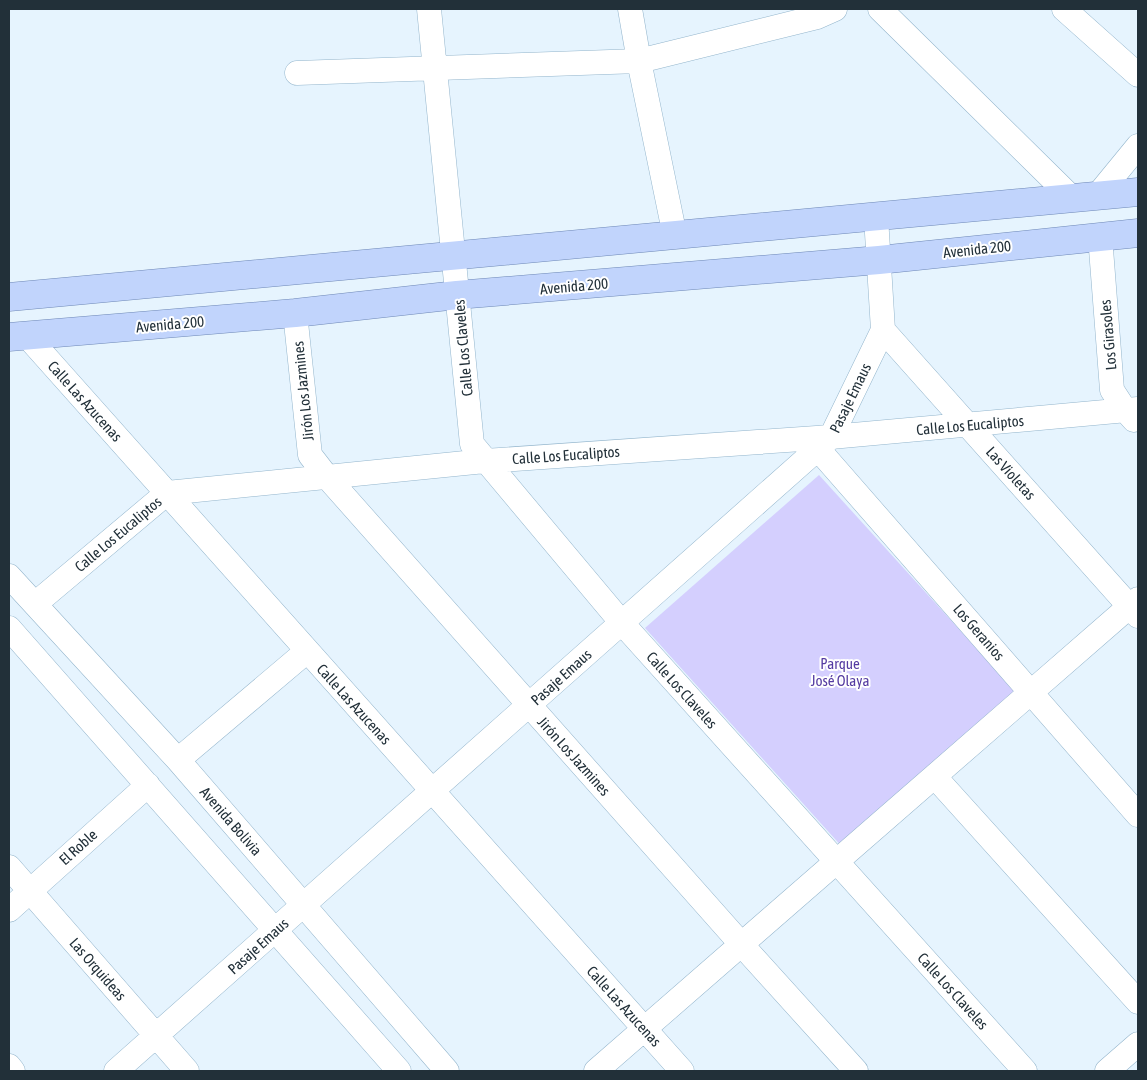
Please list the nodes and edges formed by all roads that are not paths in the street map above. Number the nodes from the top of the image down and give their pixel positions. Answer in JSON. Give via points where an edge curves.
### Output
{"nodes":[{"id":1,"x":428,"y":9,"type":"edge"},
{"id":2,"x":630,"y":9,"type":"edge"},
{"id":3,"x":835,"y":9,"type":"edge"},
{"id":4,"x":880,"y":9,"type":"edge"},
{"id":5,"x":1064,"y":9,"type":"edge"},
{"id":6,"x":639,"y":61,"type":"junction"},
{"id":7,"x":434,"y":69,"type":"junction"},
{"id":8,"x":297,"y":74,"type":"dead end"},
{"id":9,"x":1138,"y":74,"type":"edge"},
{"id":10,"x":1138,"y":146,"type":"edge"},
{"id":11,"x":1138,"y":192,"type":"edge"},
{"id":12,"x":1085,"y":198,"type":"junction"},
{"id":13,"x":876,"y":217,"type":"junction"},
{"id":14,"x":1138,"y":233,"type":"edge"},
{"id":15,"x":675,"y":236,"type":"junction"},
{"id":16,"x":1100,"y":236,"type":"junction"},
{"id":17,"x":453,"y":256,"type":"junction"},
{"id":18,"x":879,"y":260,"type":"junction"},
{"id":19,"x":458,"y":296,"type":"junction"},
{"id":20,"x":9,"y":297,"type":"edge"},
{"id":21,"x":295,"y":313,"type":"junction"},
{"id":22,"x":883,"y":330,"type":"junction"},
{"id":23,"x":18,"y":337,"type":"edge"},
{"id":24,"x":1134,"y":415,"type":"edge"},
{"id":25,"x":968,"y":425,"type":"junction"},
{"id":26,"x":825,"y":443,"type":"junction"},
{"id":27,"x":485,"y":461,"type":"junction"},
{"id":28,"x":327,"y":477,"type":"junction"},
{"id":29,"x":167,"y":493,"type":"junction"},
{"id":30,"x":9,"y":576,"type":"edge"},
{"id":31,"x":35,"y":604,"type":"junction"},
{"id":32,"x":1136,"y":607,"type":"edge"},
{"id":33,"x":622,"y":623,"type":"junction"},
{"id":34,"x":9,"y":628,"type":"edge"},
{"id":35,"x":307,"y":651,"type":"junction"},
{"id":36,"x":1032,"y":692,"type":"junction"},
{"id":37,"x":529,"y":705,"type":"junction"},
{"id":38,"x":178,"y":760,"type":"junction"},
{"id":39,"x":935,"y":777,"type":"junction"},
{"id":40,"x":148,"y":785,"type":"junction"},
{"id":41,"x":432,"y":791,"type":"junction"},
{"id":42,"x":1138,"y":815,"type":"edge"},
{"id":43,"x":838,"y":861,"type":"junction"},
{"id":44,"x":9,"y":867,"type":"edge"},
{"id":45,"x":30,"y":891,"type":"junction"},
{"id":46,"x":303,"y":906,"type":"junction"},
{"id":47,"x":9,"y":910,"type":"edge"},
{"id":48,"x":275,"y":930,"type":"junction"},
{"id":49,"x":742,"y":946,"type":"junction"},
{"id":50,"x":1138,"y":1002,"type":"edge"},
{"id":51,"x":645,"y":1030,"type":"junction"},
{"id":52,"x":156,"y":1036,"type":"junction"},
{"id":53,"x":1138,"y":1044,"type":"edge"},
{"id":54,"x":9,"y":1066,"type":"edge"},
{"id":55,"x":13,"y":1071,"type":"edge"},
{"id":56,"x":116,"y":1071,"type":"edge"},
{"id":57,"x":187,"y":1071,"type":"edge"},
{"id":58,"x":400,"y":1071,"type":"edge"},
{"id":59,"x":447,"y":1071,"type":"edge"},
{"id":60,"x":596,"y":1071,"type":"edge"},
{"id":61,"x":682,"y":1071,"type":"edge"},
{"id":62,"x":856,"y":1071,"type":"edge"},
{"id":63,"x":1025,"y":1071,"type":"edge"},
{"id":64,"x":1107,"y":1071,"type":"edge"}],
"edges":[{"from":1,"to":7,"type":"street","name":"Calle Los Claveles"},
{"from":2,"to":6,"type":"street"},
{"from":3,"to":6,"type":"street","via":[[802,21]]},
{"from":4,"to":12,"type":"street"},
{"from":5,"to":9,"type":"street"},
{"from":6,"to":7,"type":"street"},
{"from":6,"to":15,"type":"street"},
{"from":7,"to":8,"type":"street"},
{"from":7,"to":17,"type":"street","name":"Calle Los Claveles"},
{"from":10,"to":12,"type":"street"},
{"from":11,"to":12,"type":"main road"},
{"from":12,"to":13,"type":"main road"},
{"from":13,"to":15,"type":"main road"},
{"from":13,"to":18,"type":"street","name":"Pasaje Emaus"},
{"from":14,"to":16,"type":"main road","name":"Avenida 200"},
{"from":15,"to":17,"type":"main road"},
{"from":16,"to":18,"type":"main road","name":"Avenida 200"},
{"from":16,"to":24,"type":"street","name":"Los Girasoles","via":[[1112,390]]},
{"from":17,"to":19,"type":"street","name":"Calle Los Claveles"},
{"from":17,"to":20,"type":"main road"},
{"from":18,"to":19,"type":"main road","name":"Avenida 200"},
{"from":18,"to":22,"type":"street","name":"Pasaje Emaus"},
{"from":19,"to":21,"type":"main road","name":"Avenida 200"},
{"from":19,"to":27,"type":"street","name":"Calle Los Claveles","via":[[472,444]]},
{"from":21,"to":23,"type":"main road","name":"Avenida 200"},
{"from":21,"to":28,"type":"street","name":"Jirón Los Jazmines","via":[[310,455]]},
{"from":22,"to":25,"type":"street","name":"Las Violetas"},
{"from":22,"to":26,"type":"street","name":"Pasaje Emaus"},
{"from":23,"to":29,"type":"street","name":"Calle Las Azucenas"},
{"from":24,"to":25,"type":"street","name":"Calle Los Eucaliptos"},
{"from":25,"to":26,"type":"street","name":"Calle Los Eucaliptos"},
{"from":25,"to":32,"type":"street","name":"Las Violetas"},
{"from":26,"to":27,"type":"street","name":"Calle Los Eucaliptos"},
{"from":26,"to":33,"type":"street","name":"Pasaje Emaus"},
{"from":26,"to":36,"type":"street","name":"Los Geranios"},
{"from":27,"to":28,"type":"street","name":"Calle Los Eucaliptos"},
{"from":27,"to":33,"type":"street","name":"Calle Los Claveles"},
{"from":28,"to":29,"type":"street","name":"Calle Los Eucaliptos"},
{"from":28,"to":37,"type":"street","name":"Jirón Los Jazmines"},
{"from":29,"to":31,"type":"street","name":"Calle Los Eucaliptos"},
{"from":29,"to":35,"type":"street","name":"Calle Las Azucenas"},
{"from":30,"to":31,"type":"street","name":"Avenida Bolivia"},
{"from":31,"to":38,"type":"street","name":"Avenida Bolivia"},
{"from":32,"to":36,"type":"street"},
{"from":33,"to":37,"type":"street","name":"Pasaje Emaus"},
{"from":33,"to":43,"type":"street","name":"Calle Los Claveles"},
{"from":34,"to":40,"type":"street"},
{"from":35,"to":38,"type":"street"},
{"from":35,"to":41,"type":"street","name":"Calle Las Azucenas"},
{"from":36,"to":39,"type":"street"},
{"from":36,"to":42,"type":"street","name":"Los Geranios"},
{"from":37,"to":41,"type":"street","name":"Pasaje Emaus"},
{"from":37,"to":49,"type":"street","name":"Jirón Los Jazmines"},
{"from":38,"to":46,"type":"street","name":"Avenida Bolivia"},
{"from":39,"to":43,"type":"street"},
{"from":39,"to":50,"type":"street"},
{"from":40,"to":45,"type":"street","name":"El Roble"},
{"from":40,"to":48,"type":"street"},
{"from":41,"to":46,"type":"street","name":"Pasaje Emaus"},
{"from":41,"to":51,"type":"street","name":"Calle Las Azucenas"},
{"from":43,"to":49,"type":"street"},
{"from":43,"to":63,"type":"street","name":"Calle Los Claveles"},
{"from":44,"to":45,"type":"street","name":"Las Orquideas"},
{"from":45,"to":47,"type":"street","name":"El Roble"},
{"from":45,"to":52,"type":"street","name":"Las Orquideas"},
{"from":46,"to":48,"type":"street","name":"Pasaje Emaus"},
{"from":46,"to":59,"type":"street","name":"Avenida Bolivia"},
{"from":48,"to":52,"type":"street","name":"Pasaje Emaus"},
{"from":48,"to":58,"type":"street"},
{"from":49,"to":51,"type":"street"},
{"from":49,"to":62,"type":"street","name":"Jirón Los Jazmines"},
{"from":51,"to":60,"type":"street"},
{"from":51,"to":61,"type":"street","name":"Calle Las Azucenas"},
{"from":52,"to":56,"type":"street","name":"Pasaje Emaus"},
{"from":52,"to":57,"type":"street","name":"Las Orquideas"},
{"from":53,"to":64,"type":"street"},
{"from":54,"to":55,"type":"street"}]}
